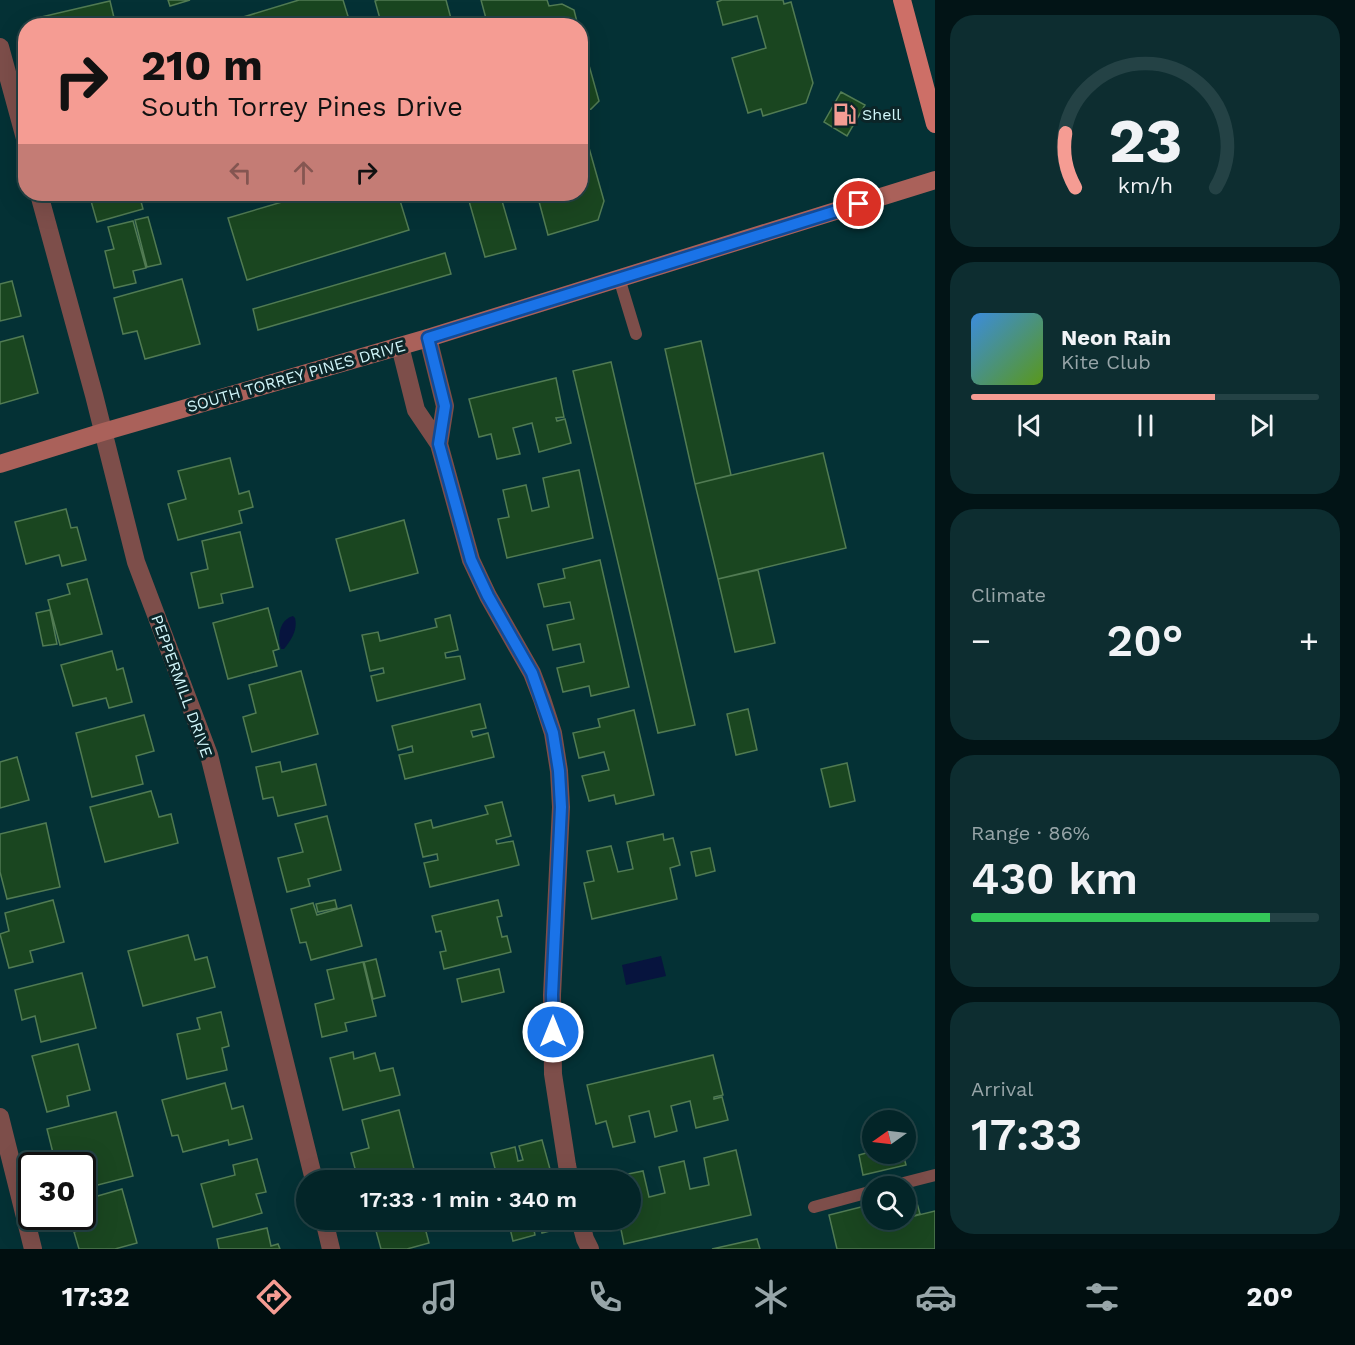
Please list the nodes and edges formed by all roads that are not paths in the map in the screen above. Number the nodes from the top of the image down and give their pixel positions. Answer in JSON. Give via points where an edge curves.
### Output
{"nodes":[{"id":1,"x":902,"y":0,"type":"edge"},
{"id":2,"x":0,"y":47,"type":"edge"},
{"id":3,"x":18,"y":113,"type":"edge"},
{"id":4,"x":935,"y":124,"type":"edge"},
{"id":5,"x":935,"y":180,"type":"edge"},
{"id":6,"x":41,"y":201,"type":"edge"},
{"id":7,"x":619,"y":278,"type":"junction"},
{"id":8,"x":636,"y":334,"type":"dead end"},
{"id":9,"x":428,"y":338,"type":"junction"},
{"id":10,"x":400,"y":346,"type":"junction"},
{"id":11,"x":103,"y":432,"type":"junction"},
{"id":12,"x":439,"y":444,"type":"junction"},
{"id":13,"x":0,"y":464,"type":"edge"},
{"id":14,"x":0,"y":1117,"type":"edge"},
{"id":15,"x":312,"y":1170,"type":"edge"},
{"id":16,"x":568,"y":1170,"type":"edge"},
{"id":17,"x":935,"y":1175,"type":"edge"},
{"id":18,"x":916,"y":1180,"type":"edge"},
{"id":19,"x":862,"y":1194,"type":"edge"},
{"id":20,"x":814,"y":1207,"type":"dead end"},
{"id":21,"x":327,"y":1230,"type":"edge"},
{"id":22,"x":583,"y":1230,"type":"edge"},
{"id":23,"x":33,"y":1249,"type":"edge"},
{"id":24,"x":332,"y":1249,"type":"edge"},
{"id":25,"x":590,"y":1249,"type":"edge"}],
"edges":[{"from":1,"to":4,"type":"main road"},
{"from":2,"to":3,"type":"street"},
{"from":5,"to":7,"type":"main road","name":"SOUTH TORREY PINES DRIVE"},
{"from":6,"to":11,"type":"street","name":"PEPPERMILL DRIVE"},
{"from":7,"to":8,"type":"lane"},
{"from":7,"to":9,"type":"main road","name":"SOUTH TORREY PINES DRIVE"},
{"from":9,"to":10,"type":"main road","name":"SOUTH TORREY PINES DRIVE"},
{"from":9,"to":12,"type":"street","via":[[445,406]]},
{"from":10,"to":11,"type":"main road","name":"SOUTH TORREY PINES DRIVE"},
{"from":10,"to":12,"type":"street","via":[[416,410]]},
{"from":11,"to":13,"type":"main road","name":"SOUTH TORREY PINES DRIVE"},
{"from":11,"to":15,"type":"street","name":"PEPPERMILL DRIVE","via":[[136,562],[209,755]]},
{"from":12,"to":16,"type":"street","via":[[471,560],[532,673],[553,733],[561,807],[552,995],[553,1074]]},
{"from":14,"to":23,"type":"street"},
{"from":17,"to":18,"type":"lane"},
{"from":19,"to":20,"type":"lane"},
{"from":21,"to":24,"type":"street"},
{"from":22,"to":25,"type":"street"}]}
